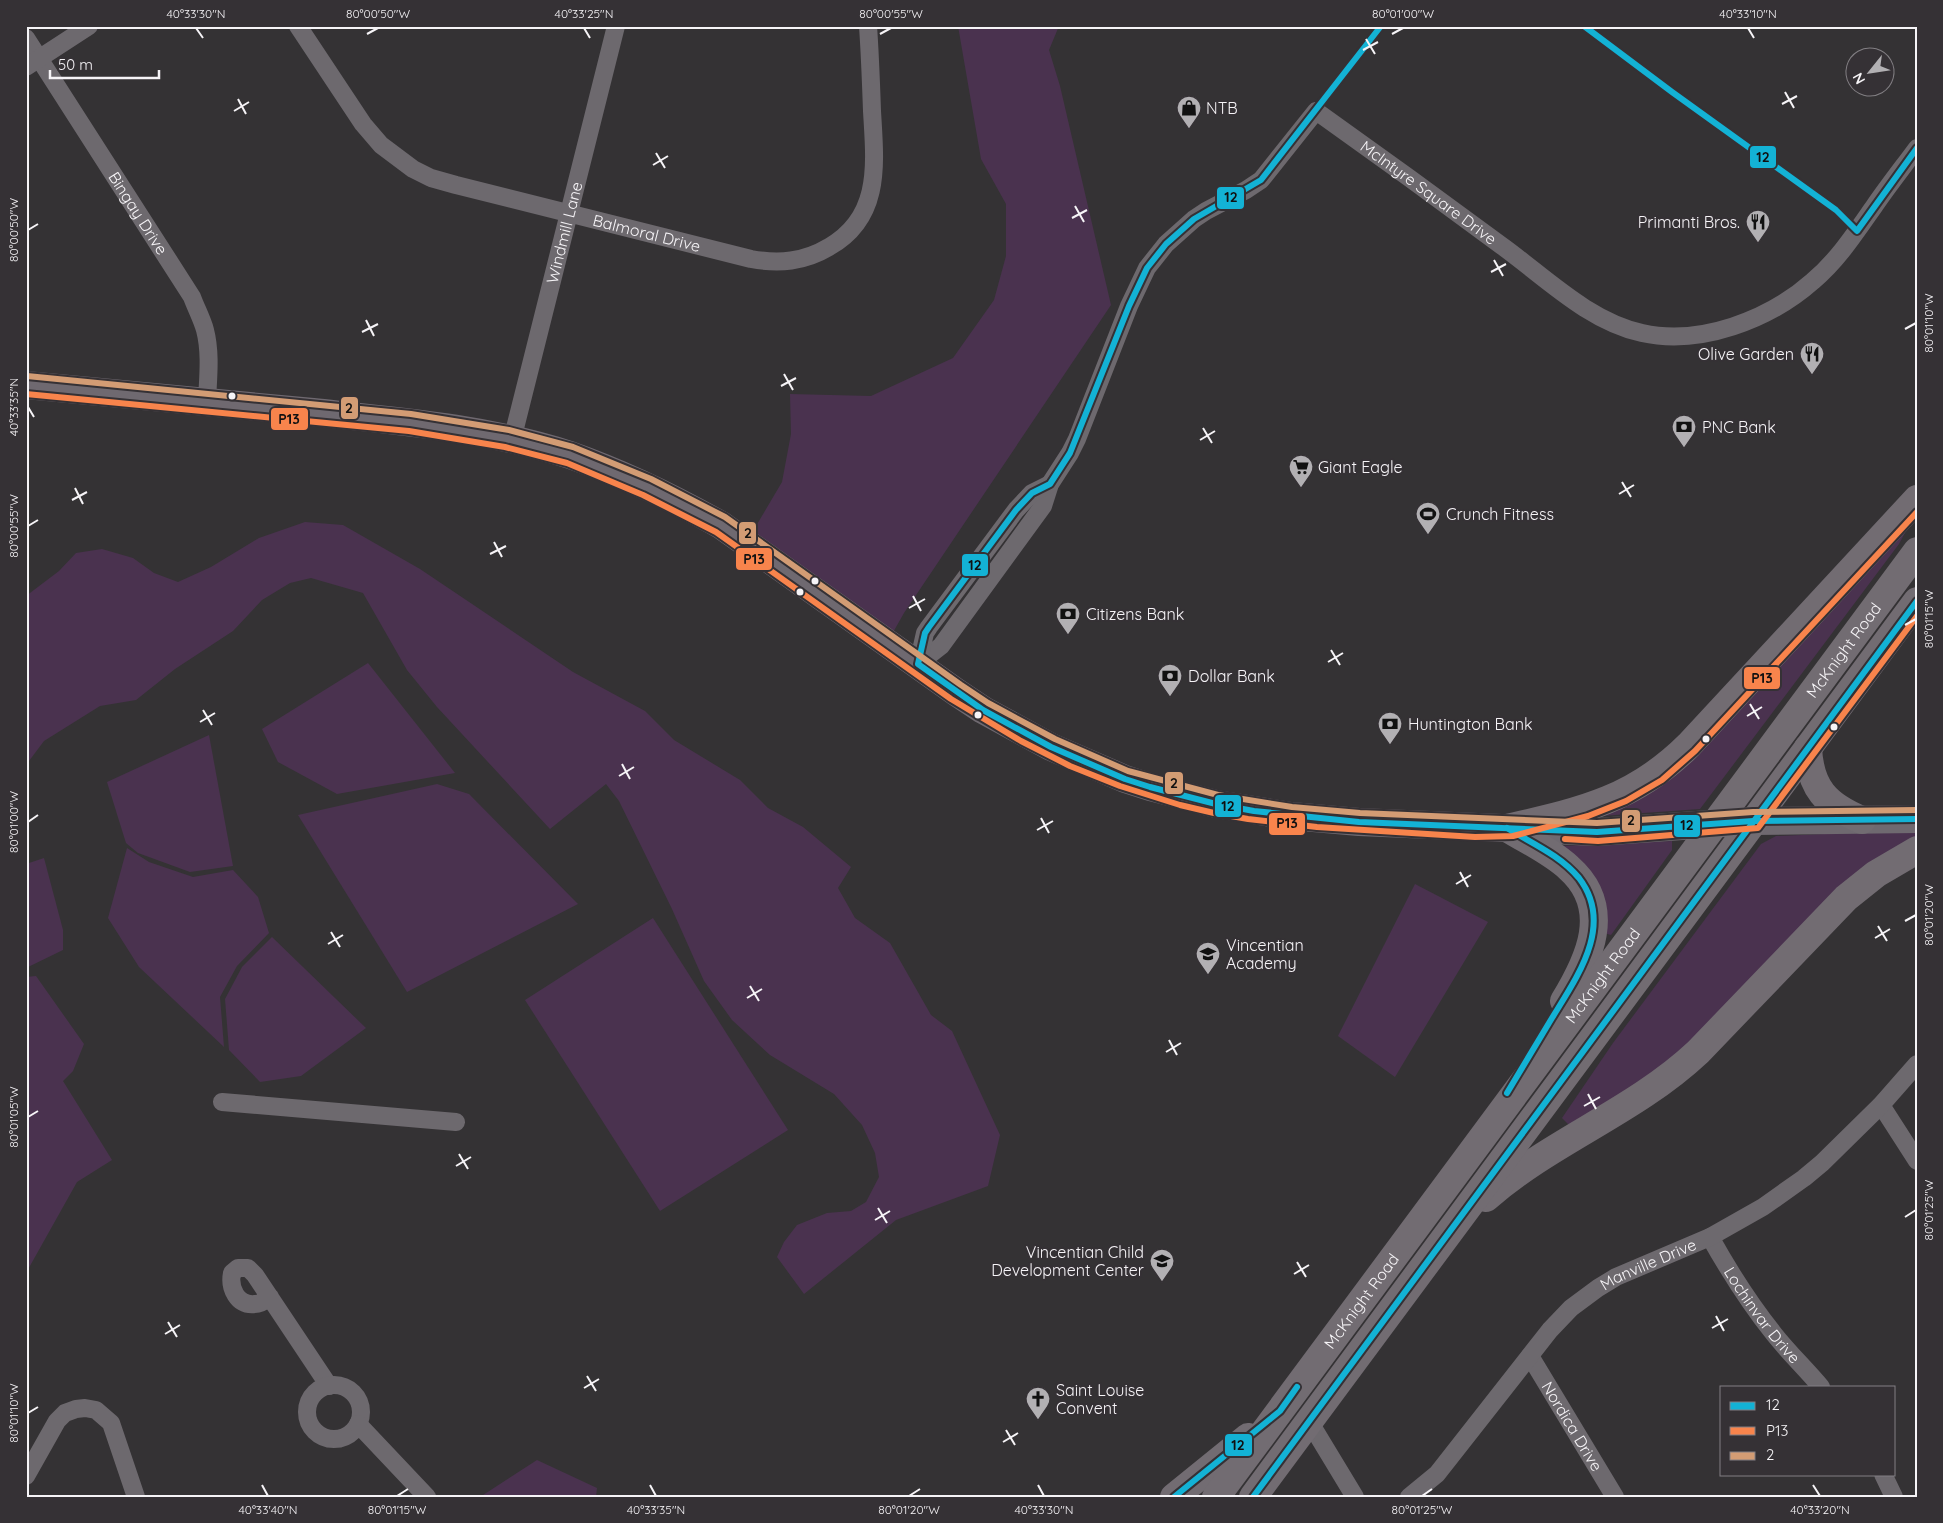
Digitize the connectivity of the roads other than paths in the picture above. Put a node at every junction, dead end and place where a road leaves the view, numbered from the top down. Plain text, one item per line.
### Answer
1 (89, 26) edge
2 (298, 26) edge
3 (616, 26) edge
4 (868, 26) edge
5 (26, 38) edge
6 (33, 63) edge
7 (1917, 148) edge
8 (568, 213) junction
9 (26, 385) edge
10 (207, 401) junction
11 (512, 440) junction
12 (1917, 500) edge
13 (1917, 551) edge
14 (1917, 601) edge
15 (918, 664) junction
16 (1808, 748) junction
17 (1917, 819) edge
18 (1862, 820) junction
19 (1753, 821) junction
20 (1714, 824) junction
21 (1507, 828) junction
22 (1917, 850) edge
23 (1917, 1064) edge
24 (222, 1102) dead end
25 (1881, 1105) junction
26 (456, 1122) dead end
27 (1465, 1160) junction
28 (1917, 1161) edge
29 (1453, 1227) junction
30 (1710, 1237) junction
31 (270, 1297) dead end
32 (1530, 1356) junction
33 (329, 1386) junction
34 (1820, 1386) edge
35 (1280, 1411) junction
36 (1309, 1421) junction
37 (358, 1424) junction
38 (26, 1476) edge
39 (1884, 1476) edge
40 (136, 1497) edge
41 (427, 1497) edge
42 (1174, 1497) edge
43 (1216, 1497) edge
44 (1253, 1497) edge
45 (1355, 1497) edge
46 (1409, 1497) edge
47 (1615, 1497) edge
48 (1894, 1497) edge

1 - 6 street
2 - 8 street, Balmoral Drive
3 - 8 street, Windmill Lane
4 - 8 street, Balmoral Drive
5 - 6 street, Bingay Drive
6 - 10 street, Bingay Drive
7 - 15 street, McIntyre Square Drive
8 - 11 street, Windmill Lane
9 - 10 main road
10 - 11 main road
11 - 15 main road
12 - 21 highway
13 - 20 highway, McKnight Road
14 - 16 highway, McKnight Road
15 - 21 main road
16 - 18 highway
16 - 19 highway, McKnight Road
17 - 18 main road
18 - 19 main road
19 - 20 main road
19 - 29 highway, McKnight Road
20 - 21 main road
20 - 27 highway, McKnight Road
21 - 27 highway
22 - 29 highway
23 - 25 street, Manville Drive
24 - 26 street
25 - 28 street
25 - 30 street, Manville Drive
27 - 35 highway, McKnight Road
29 - 36 highway, McKnight Road
30 - 32 street, Manville Drive
30 - 34 street, Lochinvar Drive
31 - 33 street
32 - 46 street, Manville Drive
32 - 47 street, Nordica Drive
33 - 37 street
33 - 37 street
35 - 42 highway
35 - 43 highway, McKnight Road
36 - 44 highway, McKnight Road
36 - 45 street
37 - 41 street
38 - 40 street
39 - 48 street

